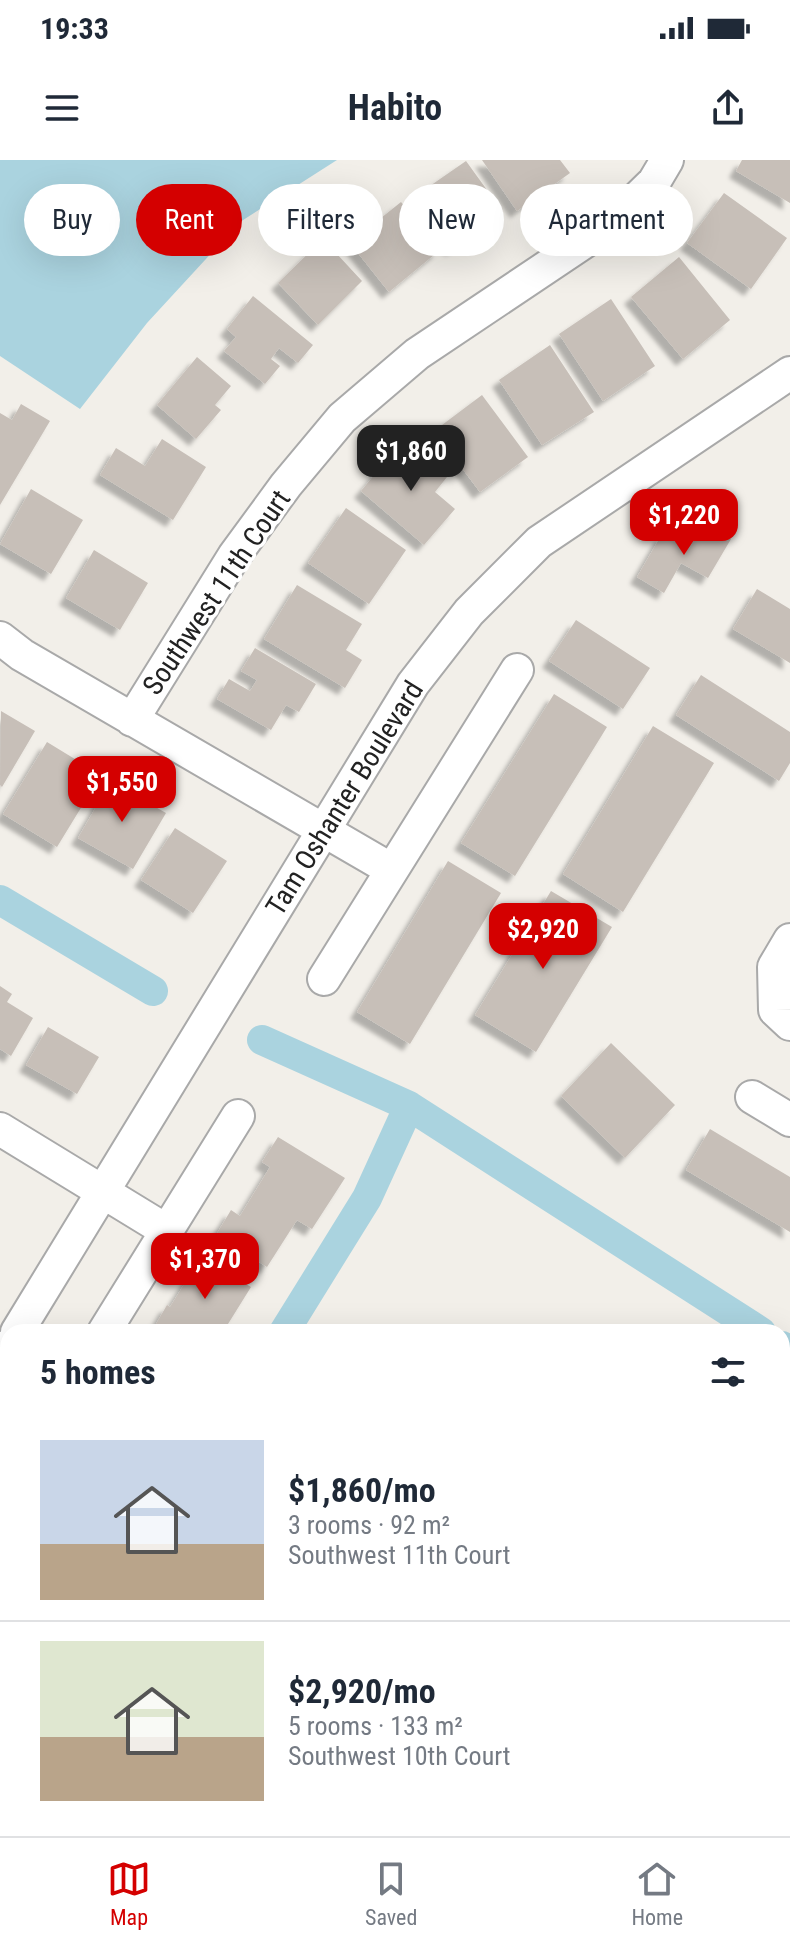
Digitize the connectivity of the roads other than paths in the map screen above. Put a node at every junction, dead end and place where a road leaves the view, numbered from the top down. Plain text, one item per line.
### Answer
1 (667, 160) edge
2 (790, 373) edge
3 (0, 638) edge
4 (517, 670) dead end
5 (132, 720) junction
6 (323, 831) junction
7 (392, 870) junction
8 (790, 940) edge
9 (324, 979) dead end
10 (782, 1017) edge
11 (752, 1097) dead end
12 (238, 1116) dead end
13 (790, 1120) edge
14 (0, 1129) edge
15 (103, 1192) junction
16 (167, 1231) junction
17 (22, 1324) edge
18 (109, 1324) edge

1 - 5 street, Southwest 11th Court
2 - 6 street, Tam Oshanter Boulevard
3 - 5 street
4 - 7 street
5 - 6 street
6 - 7 street
6 - 15 street, Tam Oshanter Boulevard
7 - 9 street
8 - 10 street
11 - 13 street
12 - 16 street
14 - 15 street
15 - 16 street
15 - 17 street, Tam Oshanter Boulevard
16 - 18 street

